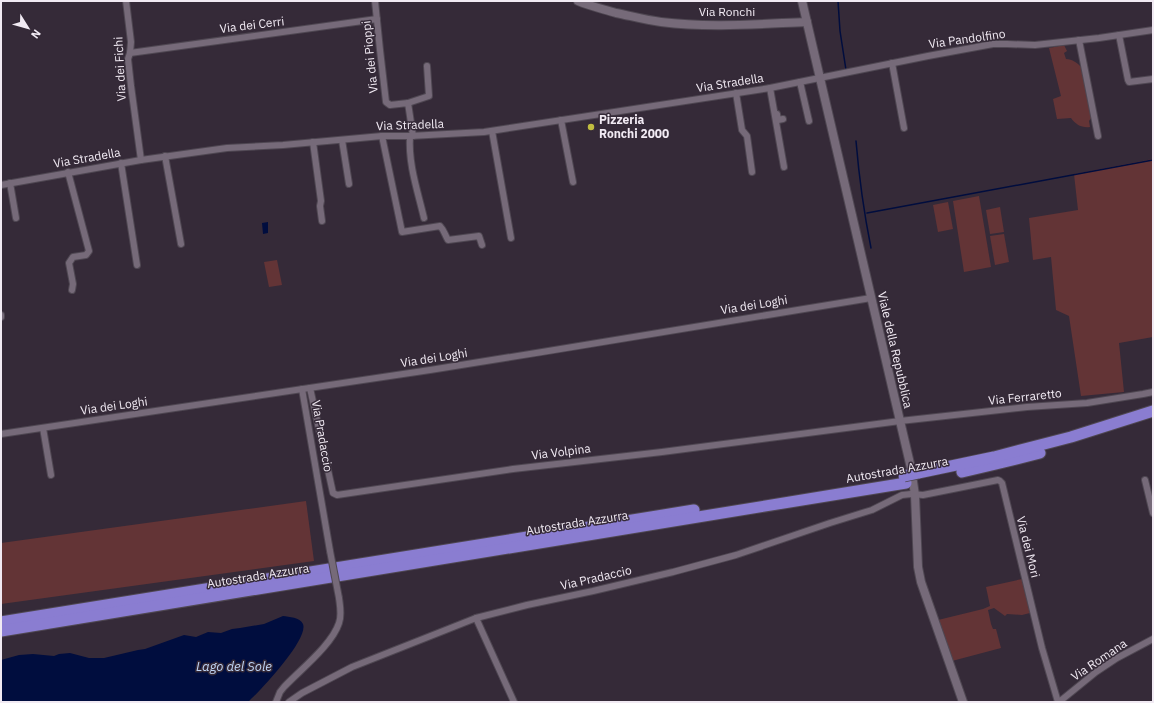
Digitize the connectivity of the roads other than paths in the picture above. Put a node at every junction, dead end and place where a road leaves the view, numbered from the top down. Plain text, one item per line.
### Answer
1 (126, 1) edge
2 (375, 1) edge
3 (578, 1) edge
4 (802, 1) edge
5 (377, 19) junction
6 (807, 22) junction
7 (1153, 30) edge
8 (1119, 35) junction
9 (1079, 40) junction
10 (130, 53) junction
11 (892, 63) junction
12 (427, 66) dead end
13 (820, 78) junction
14 (1153, 79) edge
15 (800, 82) junction
16 (771, 87) junction
17 (736, 93) junction
18 (408, 102) junction
19 (783, 119) dead end
20 (561, 120) junction
21 (809, 121) dead end
22 (904, 128) dead end
23 (492, 131) junction
24 (382, 136) junction
25 (411, 136) junction
26 (1098, 136) dead end
27 (342, 140) junction
28 (313, 142) junction
29 (165, 156) junction
30 (141, 160) junction
31 (121, 163) junction
32 (784, 167) dead end
33 (68, 172) junction
34 (752, 172) dead end
35 (573, 182) dead end
36 (10, 183) junction
37 (349, 184) dead end
38 (1, 185) edge
39 (16, 218) dead end
40 (424, 218) dead end
41 (322, 221) dead end
42 (511, 238) dead end
43 (181, 244) dead end
44 (482, 245) dead end
45 (138, 265) dead end
46 (72, 290) dead end
47 (870, 298) junction
48 (310, 388) junction
49 (302, 389) junction
50 (1153, 392) edge
51 (1153, 411) edge
52 (1153, 419) edge
53 (900, 422) junction
54 (43, 428) junction
55 (1, 434) edge
56 (50, 475) dead end
57 (918, 477) junction
58 (905, 479) junction
59 (1145, 480) dead end
60 (915, 495) junction
61 (1153, 513) edge
62 (476, 618) junction
63 (1, 622) edge
64 (1, 631) edge
65 (1153, 639) edge
66 (293, 701) edge
67 (276, 702) edge
68 (514, 702) edge
69 (963, 702) edge
70 (1059, 702) edge

1 - 10 street, Via dei Fichi
2 - 5 street, Via dei Pioppi
3 - 6 main road, Via Ronchi
4 - 6 main road, Viale della Repubblica
5 - 10 street, Via dei Cerri
5 - 18 street, Via dei Pioppi
6 - 13 main road, Viale della Repubblica
7 - 8 street, Via Pandolfino
8 - 9 street, Via Pandolfino
8 - 14 street
9 - 11 street, Via Pandolfino
9 - 26 street
10 - 30 street, Via dei Fichi
11 - 13 street, Via Pandolfino
11 - 22 street
12 - 18 street
13 - 15 street, Via Stradella
13 - 47 main road, Viale della Repubblica
15 - 16 street, Via Stradella
15 - 21 street
16 - 17 street, Via Stradella
16 - 19 street
16 - 32 street
17 - 20 street, Via Stradella
17 - 34 street
18 - 25 street
20 - 23 street, Via Stradella
20 - 35 street
23 - 25 street, Via Stradella
23 - 42 street
24 - 25 street, Via Stradella
24 - 27 street, Via Stradella
24 - 44 street
25 - 40 street
27 - 28 street, Via Stradella
27 - 37 street
28 - 29 street, Via Stradella
28 - 41 street
29 - 30 street, Via Stradella
29 - 43 street
30 - 31 street, Via Stradella
31 - 33 street, Via Stradella
31 - 45 street
33 - 36 street, Via Stradella
33 - 46 street
36 - 38 street, Via Stradella
36 - 39 street
47 - 48 street, Via dei Loghi
47 - 53 main road, Viale della Repubblica
48 - 49 street, Via dei Loghi
48 - 53 street, Via Volpina
49 - 54 street, Via dei Loghi
49 - 67 street, Via Pradaccio, bridge
50 - 53 street, Via Ferraretto
51 - 57 highway, Autostrada Azzurra
52 - 57 highway, Autostrada Azzurra
53 - 60 main road, Viale della Repubblica
54 - 55 street, Via dei Loghi
54 - 56 street
57 - 58 highway, Autostrada Azzurra
58 - 63 highway, Autostrada Azzurra
58 - 64 highway, Autostrada Azzurra
59 - 61 street
60 - 62 street, Via Pradaccio
60 - 69 main road, Viale della Repubblica
60 - 70 street, Via dei Mori
62 - 66 street, Via Pradaccio
62 - 68 street
65 - 70 street, Via Romana

